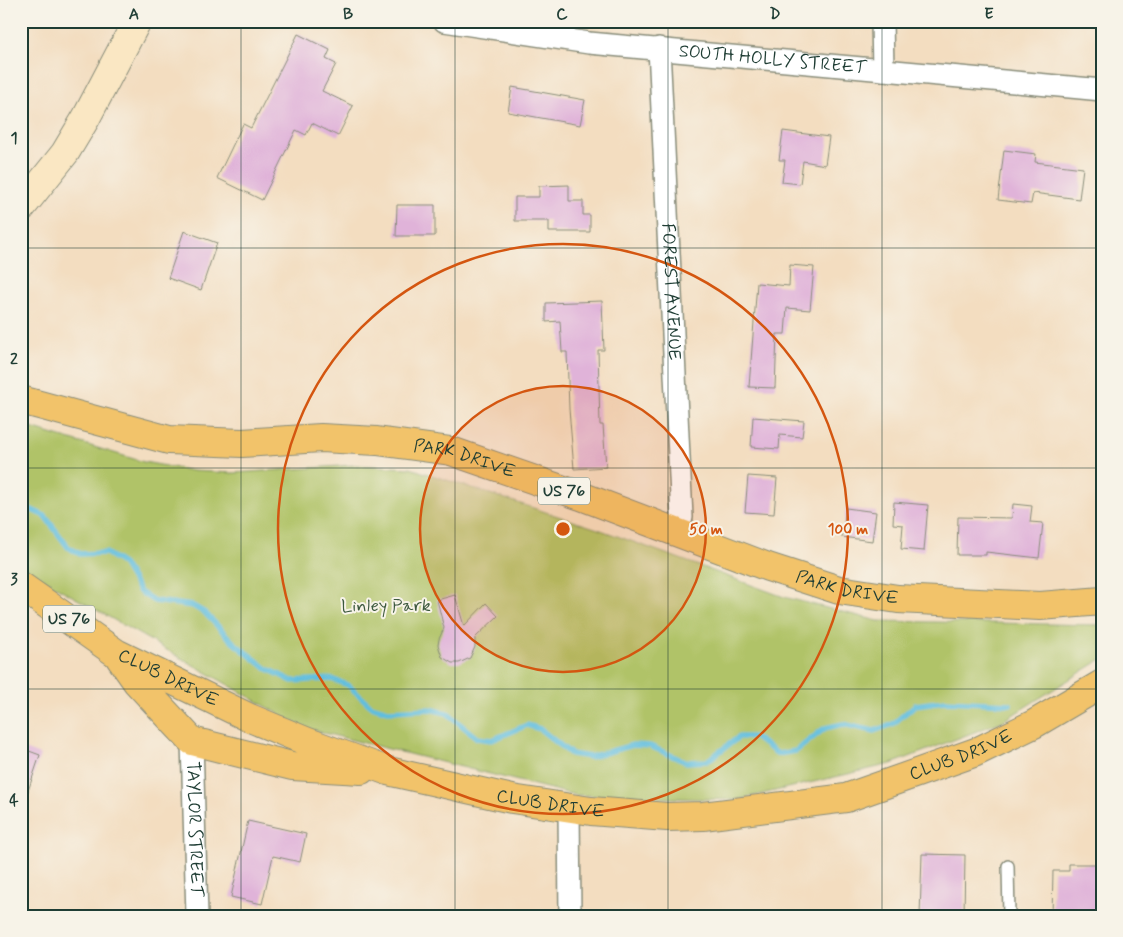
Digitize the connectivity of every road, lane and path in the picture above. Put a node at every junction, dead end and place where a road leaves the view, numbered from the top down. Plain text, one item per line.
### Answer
1 (138, 21) edge
2 (444, 21) edge
3 (882, 21) edge
4 (659, 48) junction
5 (883, 70) junction
6 (1102, 90) edge
7 (21, 208) edge
8 (21, 400) edge
9 (678, 533) junction
10 (21, 586) edge
11 (1102, 601) edge
12 (116, 653) junction
13 (1102, 684) edge
14 (192, 741) junction
15 (388, 771) junction
16 (569, 809) junction
17 (1008, 866) dead end
18 (197, 916) edge
19 (570, 916) edge
20 (1009, 916) edge

1 - 7 main road
2 - 4 street, SOUTH HOLLY STREET
3 - 5 street
4 - 5 street, SOUTH HOLLY STREET
4 - 9 street, FOREST AVENUE
5 - 6 street, SOUTH HOLLY STREET
8 - 9 main road, PARK DRIVE / US 76
9 - 11 main road, PARK DRIVE / US 76
10 - 12 main road, CLUB DRIVE / US 76
12 - 14 main road
12 - 15 main road, CLUB DRIVE / US 76
13 - 16 main road, CLUB DRIVE / US 76
14 - 15 main road
14 - 18 street, TAYLOR STREET
15 - 16 main road, CLUB DRIVE / US 76
16 - 19 street
17 - 20 lane

